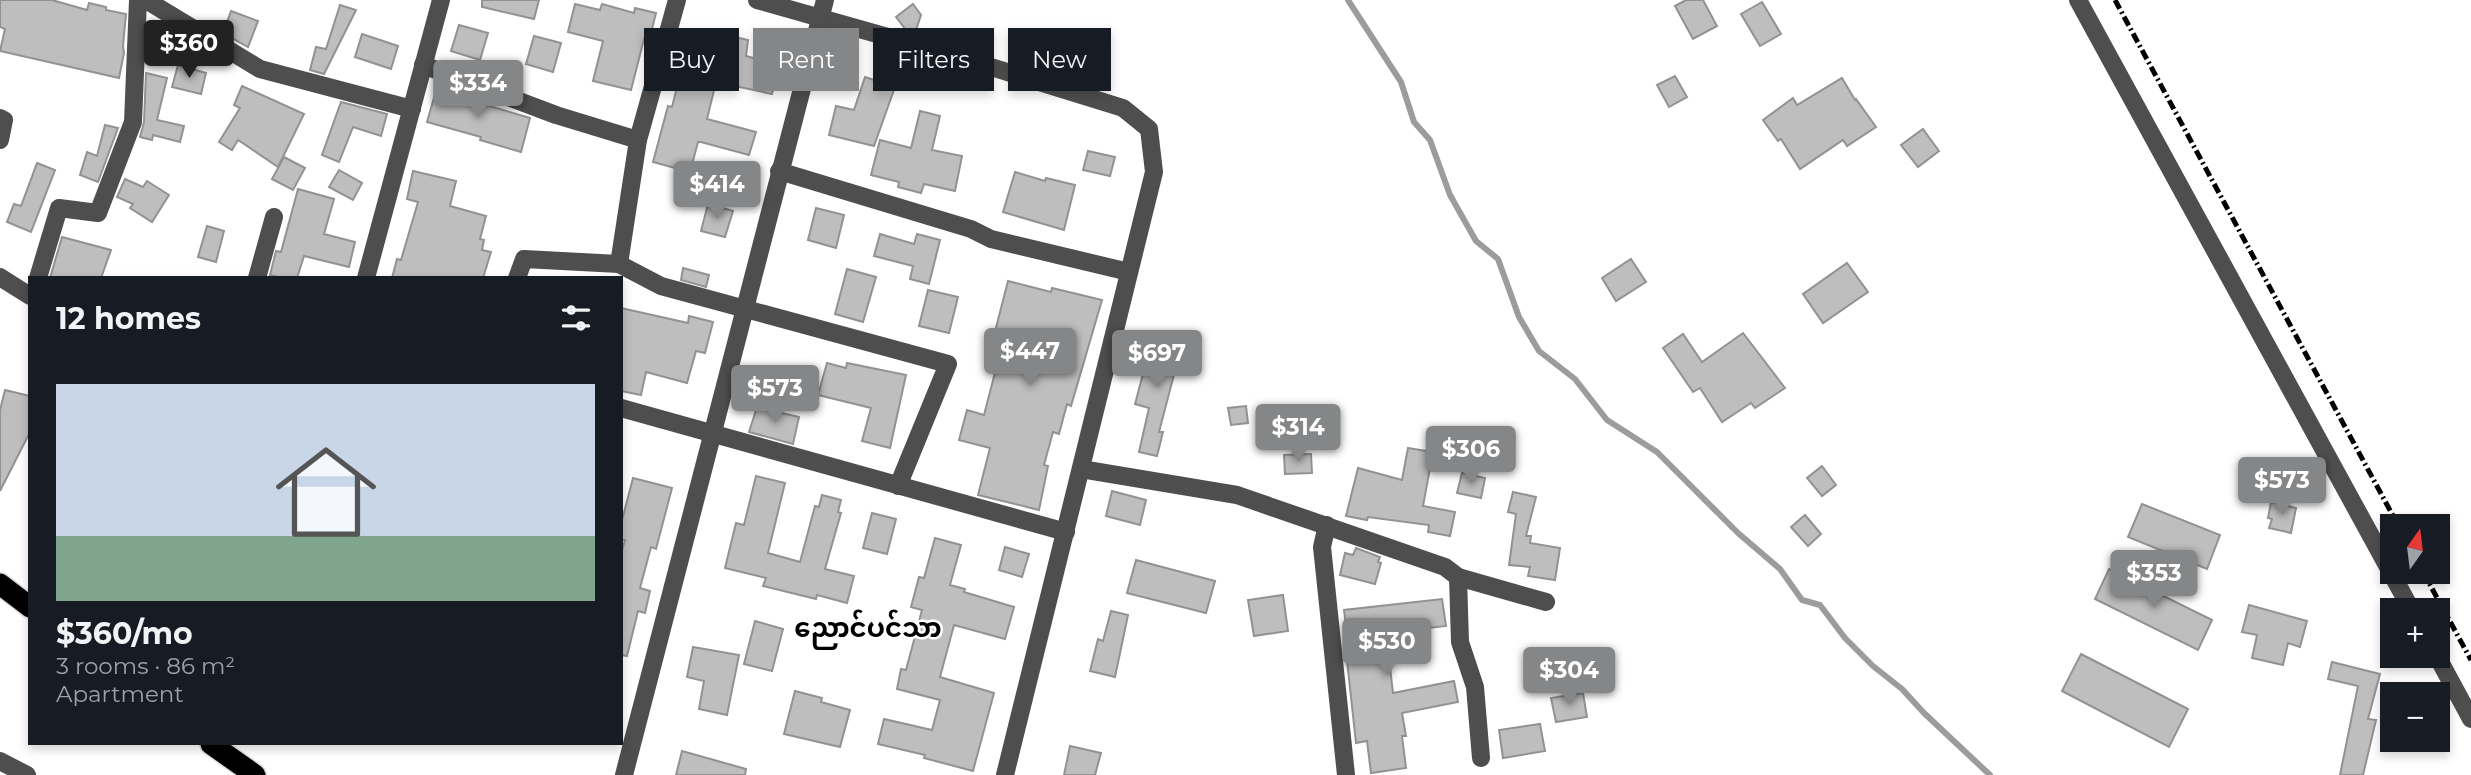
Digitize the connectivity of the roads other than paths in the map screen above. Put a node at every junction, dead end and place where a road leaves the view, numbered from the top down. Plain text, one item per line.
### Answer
1 (138, 0) edge
2 (146, 0) edge
3 (441, 0) edge
4 (677, 0) edge
5 (757, 0) edge
6 (825, 0) edge
7 (2078, 0) edge
8 (819, 18) junction
9 (424, 65) junction
10 (412, 109) junction
11 (0, 118) edge
12 (638, 140) junction
13 (0, 141) edge
14 (779, 171) junction
15 (274, 217) dead end
16 (619, 264) junction
17 (1129, 272) junction
18 (39, 276) edge
19 (258, 276) edge
20 (367, 276) edge
21 (518, 276) edge
22 (0, 277) edge
23 (28, 295) edge
24 (744, 308) junction
25 (623, 409) edge
26 (711, 435) junction
27 (1081, 469) junction
28 (898, 486) junction
29 (1327, 525) junction
30 (1066, 532) junction
31 (1458, 577) junction
32 (0, 584) edge
33 (2405, 598) edge
34 (1546, 603) dead end
35 (28, 605) edge
36 (2443, 668) edge
37 (2471, 719) edge
38 (212, 745) edge
39 (1481, 758) dead end
40 (1, 764) edge
41 (27, 775) edge
42 (255, 775) edge
43 (624, 775) edge
44 (1005, 775) edge
45 (1346, 775) edge

1 - 18 street
2 - 10 street
3 - 9 street
4 - 12 street
5 - 8 street
6 - 8 street
7 - 33 street
8 - 14 street
8 - 17 street
9 - 10 street
9 - 12 street
10 - 20 street
11 - 13 street
12 - 16 street
14 - 17 street
14 - 24 street
15 - 19 street
16 - 21 street
16 - 24 street
17 - 27 street
22 - 23 street
24 - 26 street
24 - 28 street
25 - 26 street
26 - 28 street
26 - 43 street
27 - 29 street
27 - 30 street
28 - 30 street
29 - 31 street
29 - 45 street
30 - 44 street
31 - 34 street
31 - 39 street
32 - 35 highway
36 - 37 street
38 - 42 highway
40 - 41 street

